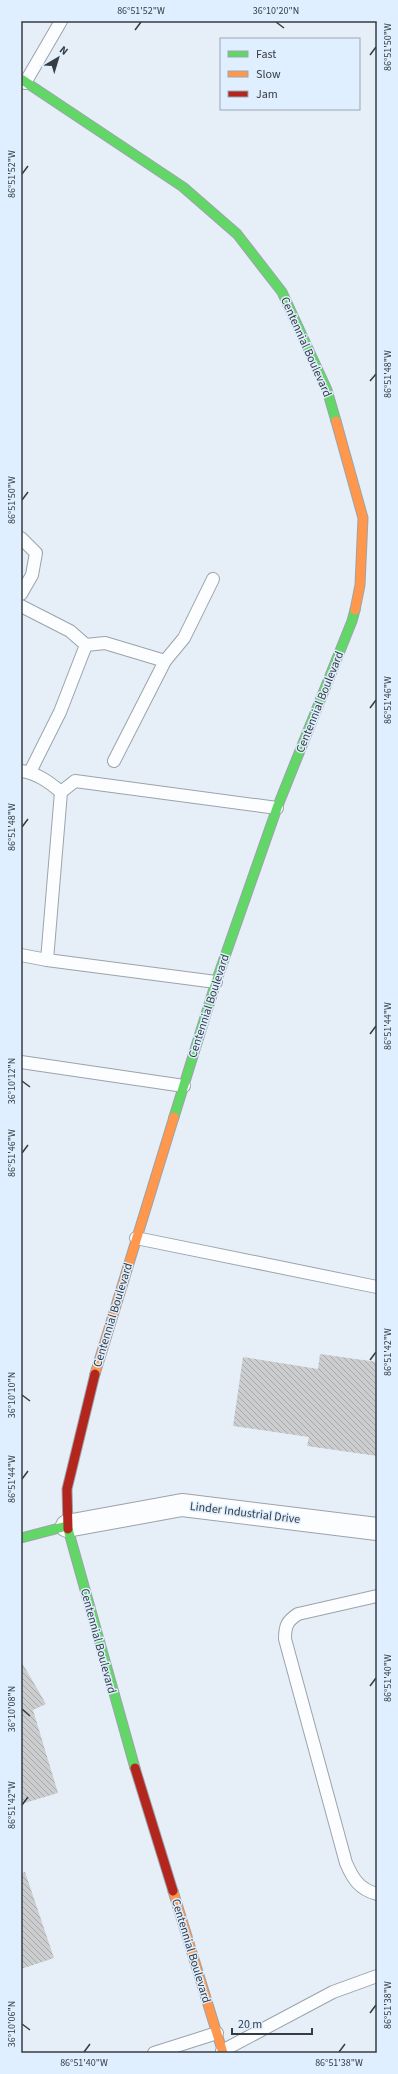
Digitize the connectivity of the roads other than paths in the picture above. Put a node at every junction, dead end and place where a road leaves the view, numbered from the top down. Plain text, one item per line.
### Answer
1 (61, 21) edge
2 (22, 81) edge
3 (370, 517) edge
4 (21, 538) edge
5 (213, 579) dead end
6 (21, 594) edge
7 (21, 606) edge
8 (86, 645) junction
9 (165, 661) junction
10 (114, 761) dead end
11 (26, 772) edge
12 (61, 792) junction
13 (276, 808) junction
14 (21, 955) edge
15 (47, 960) junction
16 (216, 982) junction
17 (21, 1062) edge
18 (184, 1086) junction
19 (136, 1238) junction
20 (377, 1287) edge
21 (67, 1526) junction
22 (376, 1532) edge
23 (21, 1538) edge
24 (377, 1596) edge
25 (377, 1894) edge
26 (377, 1976) edge
27 (217, 2033) junction
28 (222, 2052) edge
29 (154, 2053) edge

1 - 2 lane
2 - 3 main road, Centennial Boulevard
3 - 13 main road, Centennial Boulevard
4 - 6 lane
5 - 9 lane
7 - 8 lane
8 - 9 lane
8 - 11 lane
9 - 10 lane
11 - 12 lane
12 - 13 lane
12 - 15 lane
13 - 16 main road, Centennial Boulevard
14 - 15 lane
15 - 16 lane
16 - 18 main road, Centennial Boulevard
17 - 18 lane
18 - 19 main road, Centennial Boulevard
19 - 20 lane
19 - 21 main road, Centennial Boulevard
21 - 22 street, Linder Industrial Drive
21 - 23 main road
21 - 27 main road, Centennial Boulevard
24 - 25 lane
26 - 28 lane
27 - 28 main road, Centennial Boulevard
27 - 29 lane

